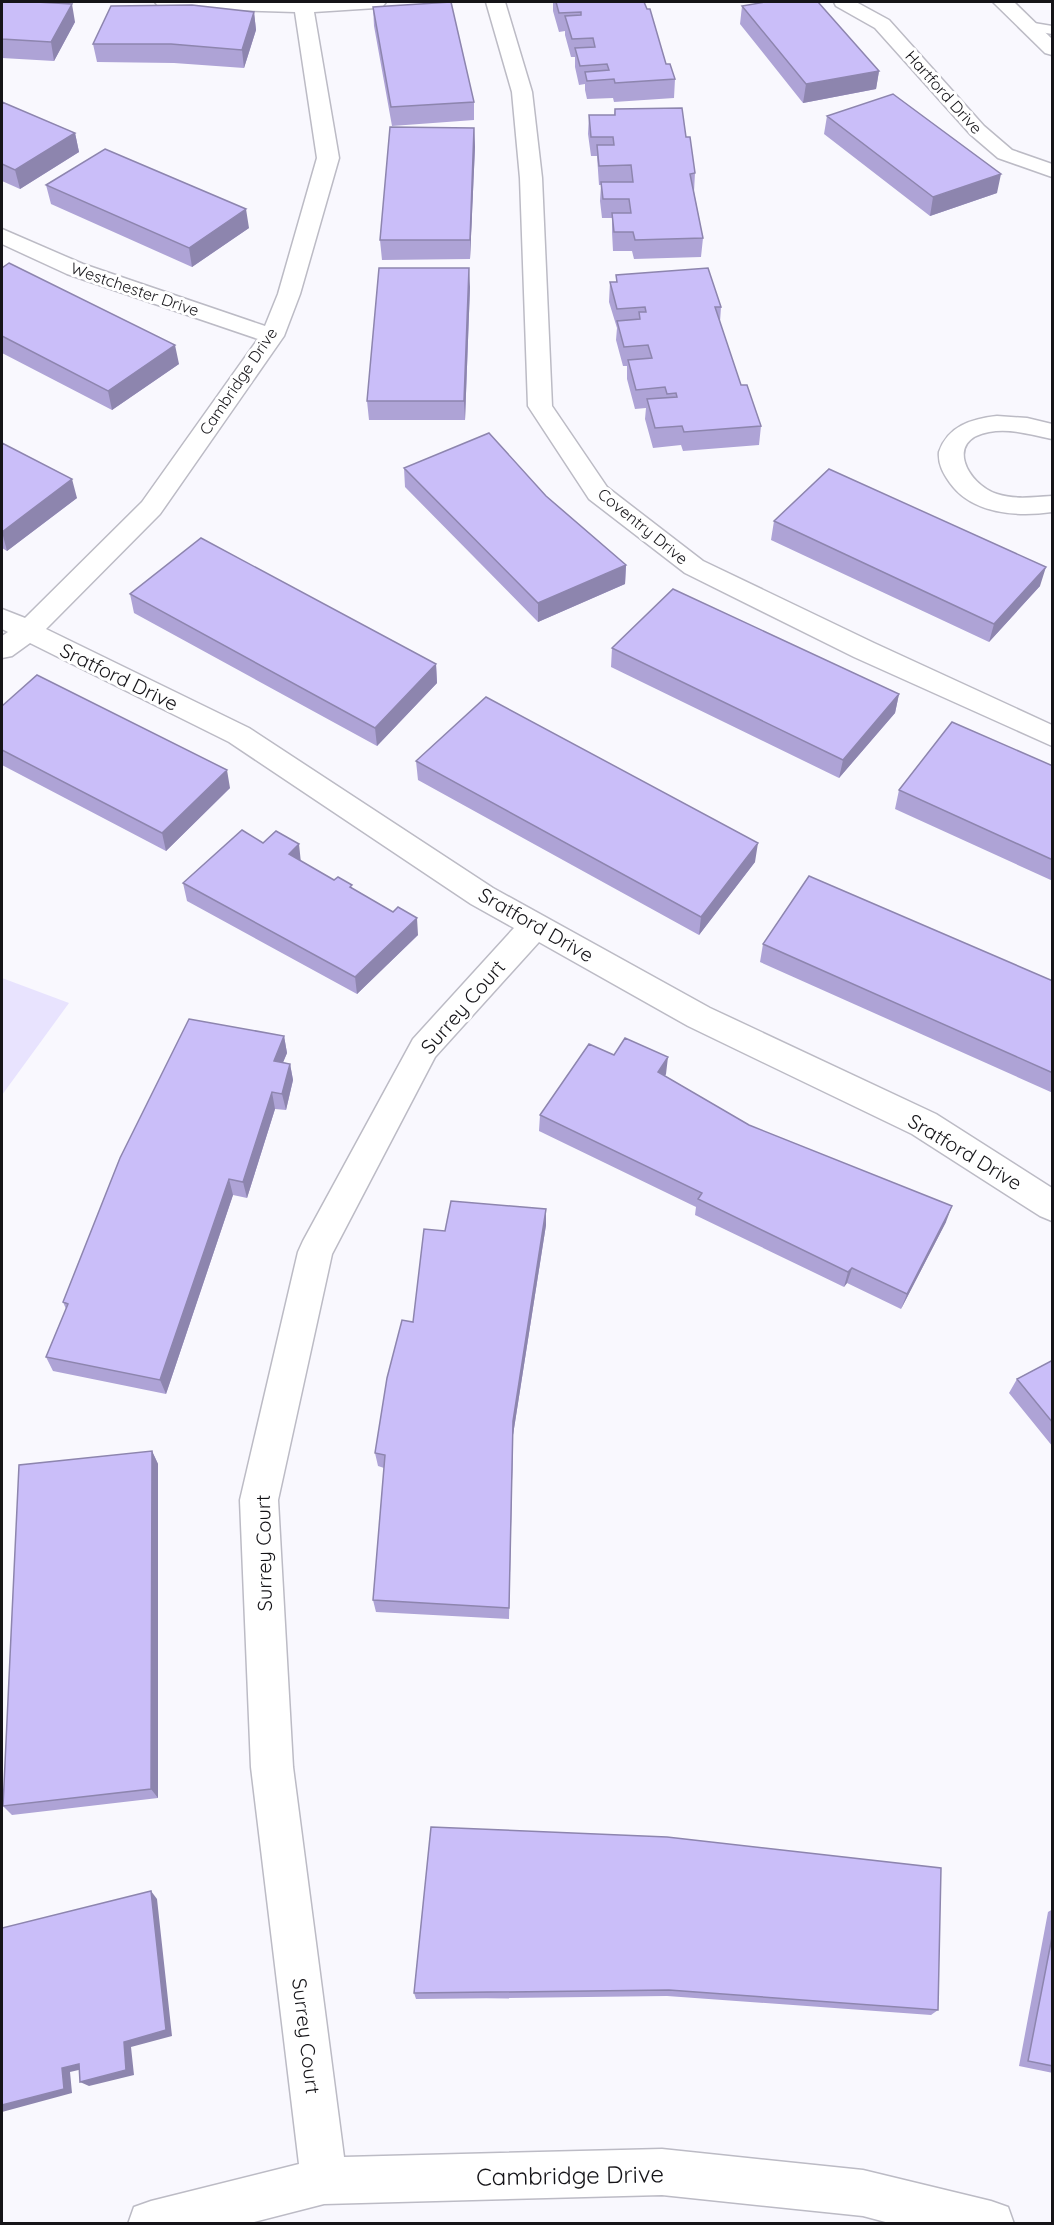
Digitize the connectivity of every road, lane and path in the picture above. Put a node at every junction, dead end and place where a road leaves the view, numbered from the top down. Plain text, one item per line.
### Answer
1 (165, 2) edge
2 (376, 2) edge
3 (495, 2) edge
4 (843, 2) edge
5 (1003, 2) edge
6 (304, 7) junction
7 (1028, 26) junction
8 (1053, 30) edge
9 (1053, 49) edge
10 (1053, 171) edge
11 (2, 236) edge
12 (272, 336) junction
13 (1053, 432) edge
14 (1053, 504) edge
15 (14, 625) edge
16 (2, 650) edge
17 (1053, 736) edge
18 (536, 926) junction
19 (1053, 1206) edge
20 (324, 2181) junction
21 (151, 2223) edge
22 (991, 2223) edge

1 - 6 street
2 - 6 street
3 - 17 street, Coventry Drive
4 - 10 street, Hartford Drive
5 - 7 street
6 - 12 street, Cambridge Drive
7 - 8 lane
7 - 9 street
11 - 12 street, Westchester Drive
12 - 15 street, Cambridge Drive
13 - 14 street
15 - 16 street, Cambridge Drive
15 - 18 street, Sratford Drive
18 - 19 street, Sratford Drive
18 - 20 street, Surrey Court
20 - 21 street, Cambridge Drive
20 - 22 street, Cambridge Drive

